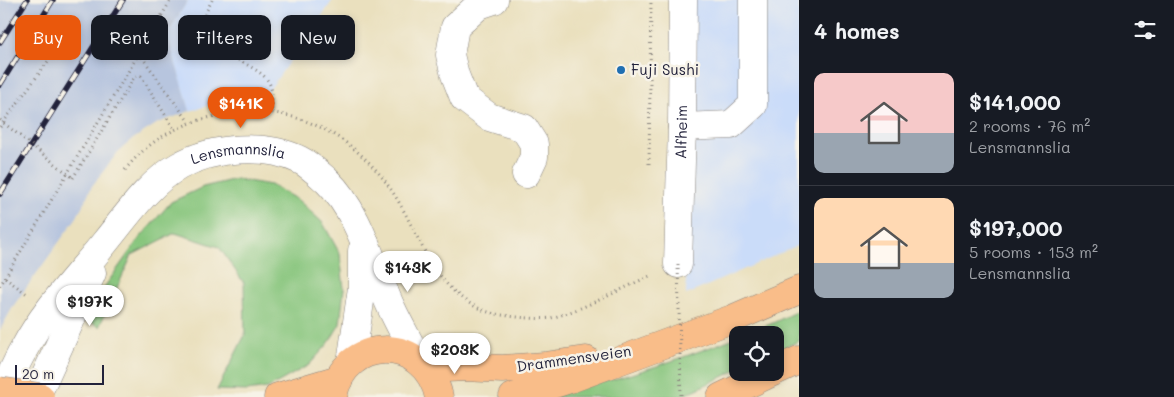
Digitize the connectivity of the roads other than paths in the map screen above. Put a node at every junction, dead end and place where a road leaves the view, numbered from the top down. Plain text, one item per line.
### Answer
1 (494, 0) edge
2 (683, 0) edge
3 (753, 0) edge
4 (682, 127) junction
5 (526, 174) dead end
6 (362, 239) junction
7 (107, 240) junction
8 (669, 268) road end
9 (799, 290) edge
10 (661, 346) junction
11 (799, 360) edge
12 (424, 366) junction
13 (784, 367) edge
14 (341, 380) edge
15 (755, 381) edge
16 (0, 391) edge
17 (1, 397) edge
18 (36, 397) edge
19 (40, 397) edge
20 (278, 397) edge
21 (439, 397) edge
22 (513, 397) edge
23 (721, 397) edge

1 - 5 street
2 - 4 street, Alfheim
3 - 4 street
4 - 8 street, Alfheim
6 - 7 street, Lensmannslia
6 - 12 street, Lensmannslia
6 - 14 street, Lensmannslia
7 - 17 street, Lensmannslia
7 - 18 street, Lensmannslia
9 - 10 main road, Drammensveien
10 - 12 main road, Drammensveien
10 - 22 main road, Drammensveien
11 - 13 main road
12 - 14 main road
12 - 21 main road
14 - 20 main road
15 - 23 main road
16 - 19 main road, bridge

